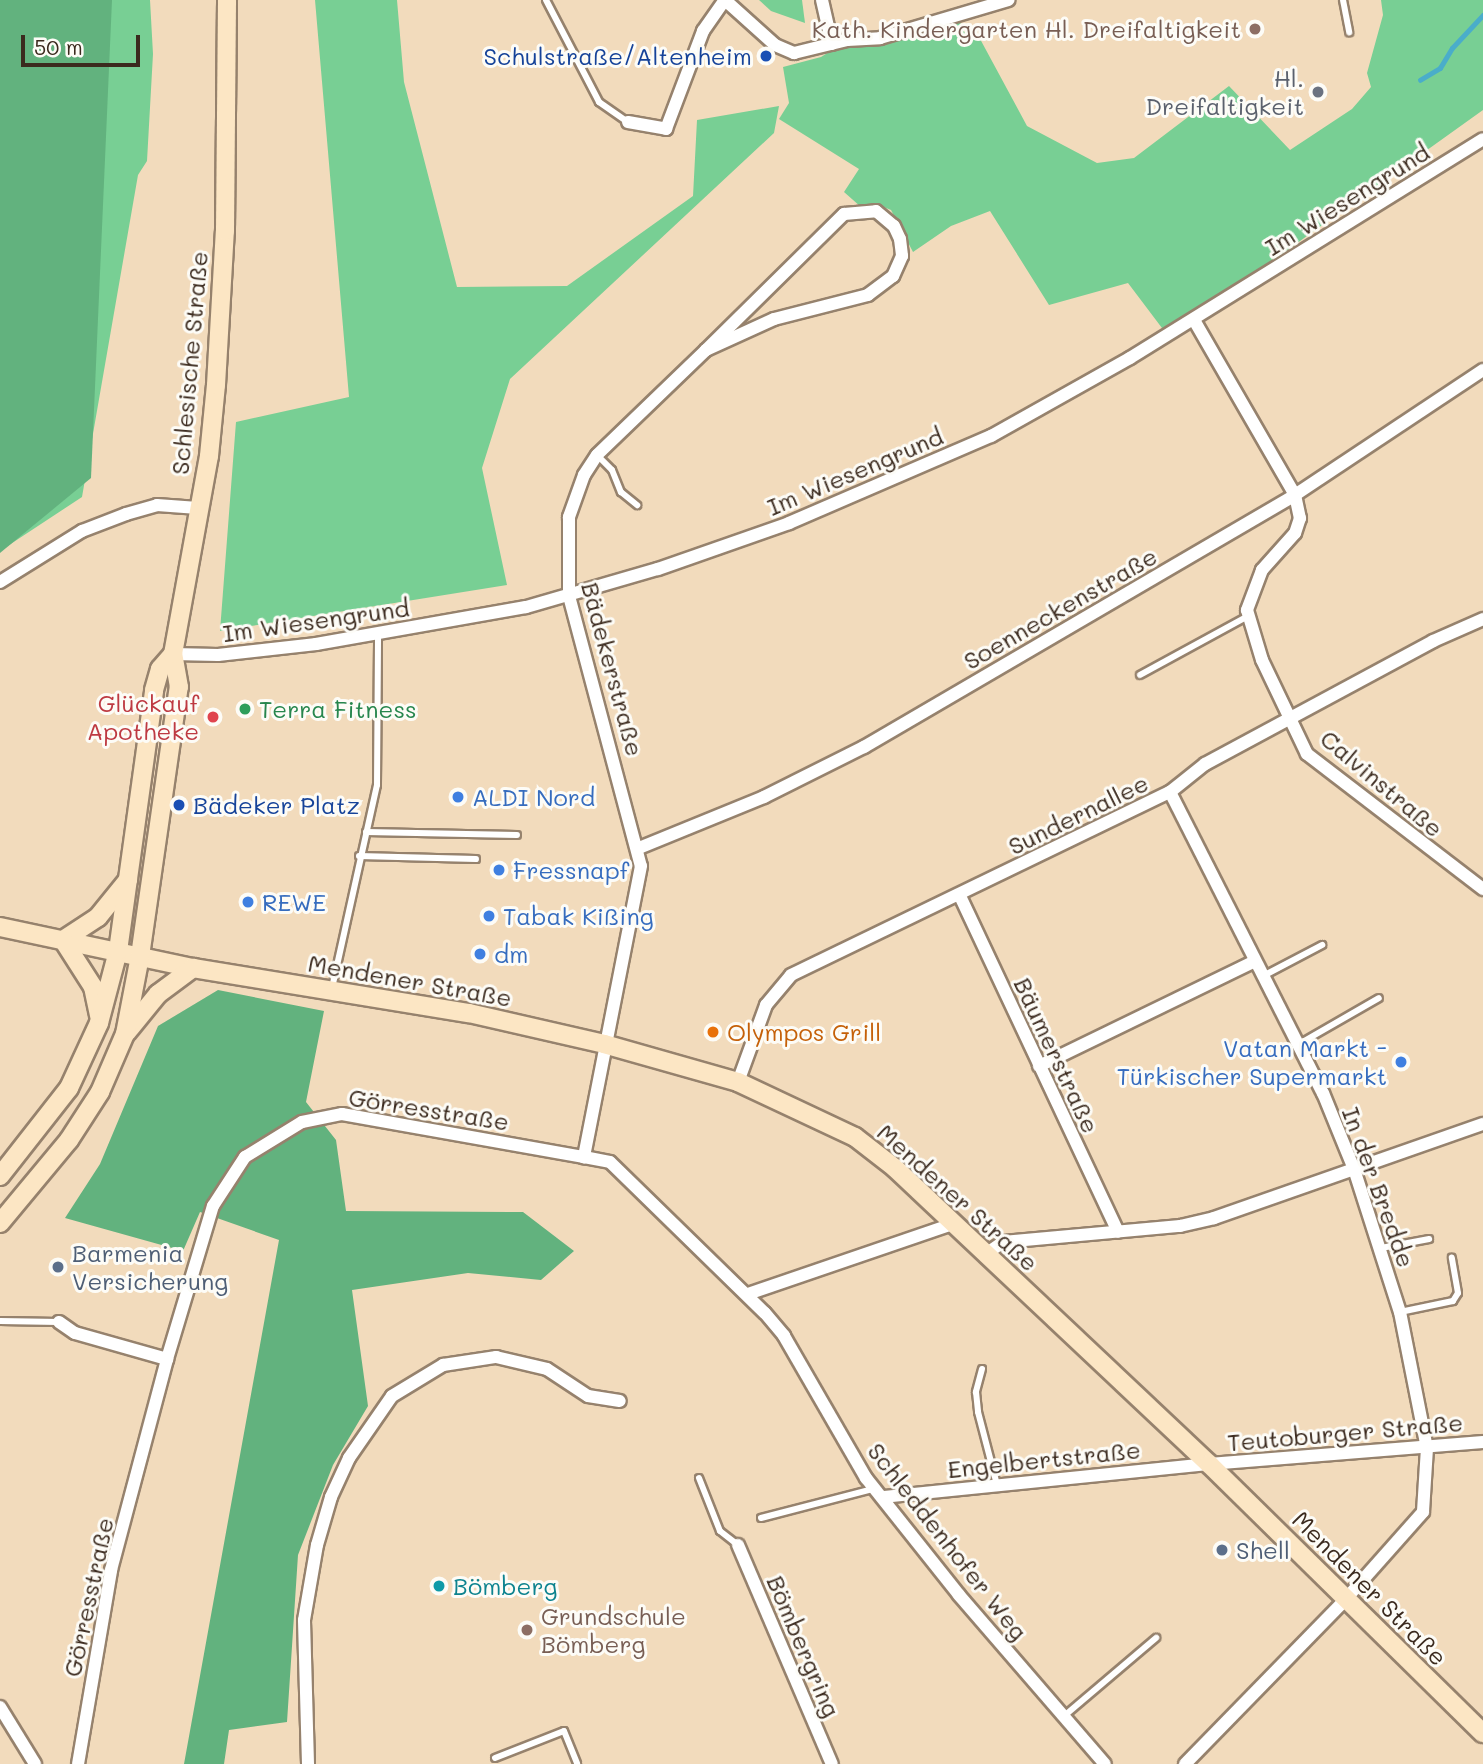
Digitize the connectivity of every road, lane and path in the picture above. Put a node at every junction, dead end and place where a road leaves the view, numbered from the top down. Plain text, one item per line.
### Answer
1 (215, 0) edge
2 (227, 0) edge
3 (546, 0) edge
4 (822, 0) edge
5 (1008, 0) edge
6 (1343, 0) edge
7 (1349, 32) dead end
8 (832, 44) junction
9 (225, 117) junction
10 (628, 122) joint
11 (1483, 139) edge
12 (1194, 320) junction
13 (706, 351) junction
14 (1483, 370) edge
15 (597, 456) junction
16 (1295, 495) junction
17 (637, 505) dead end
18 (198, 508) junction
19 (0, 582) edge
20 (569, 596) junction
21 (1248, 617) junction
22 (1483, 620) edge
23 (378, 635) junction
24 (173, 654) junction
25 (1140, 675) dead end
26 (1290, 718) junction
27 (1170, 792) junction
28 (366, 832) junction
29 (517, 835) dead end
30 (639, 848) junction
31 (359, 856) junction
32 (476, 859) dead end
33 (130, 877) junction
34 (1483, 889) edge
35 (960, 896) junction
36 (0, 927) edge
37 (63, 940) junction
38 (1322, 945) dead end
39 (118, 951) junction
40 (141, 956) junction
41 (1253, 962) junction
42 (193, 968) junction
43 (1261, 977) junction
44 (332, 989) junction
45 (1380, 998) dead end
46 (99, 1023) junction
47 (125, 1034) junction
48 (604, 1044) junction
49 (1297, 1045) junction
50 (1039, 1066) junction
51 (738, 1082) junction
52 (1483, 1124) edge
53 (584, 1157) junction
54 (1354, 1169) junction
55 (0, 1176) edge
56 (0, 1223) edge
57 (952, 1224) junction
58 (1118, 1232) junction
59 (1429, 1239) dead end
60 (1381, 1248) junction
61 (986, 1254) junction
62 (1452, 1258) dead end
63 (748, 1294) junction
64 (1401, 1312) junction
65 (0, 1321) edge
66 (59, 1321) joint
67 (167, 1359) junction
68 (982, 1369) dead end
69 (620, 1401) dead end
70 (1483, 1442) edge
71 (1427, 1448) junction
72 (1209, 1464) junction
73 (699, 1478) dead end
74 (997, 1485) junction
75 (879, 1493) junction
76 (761, 1518) dead end
77 (738, 1545) joint
78 (1345, 1600) junction
79 (1156, 1638) dead end
80 (0, 1707) edge
81 (1063, 1716) junction
82 (1476, 1717) edge
83 (1483, 1733) edge
84 (495, 1758) dead end
85 (35, 1764) edge
86 (78, 1764) edge
87 (308, 1764) edge
88 (577, 1764) edge
89 (832, 1764) edge
90 (1105, 1764) edge
91 (1185, 1764) edge

1 - 9 main road, Schlesische Straße
2 - 9 main road, Schlesische Straße
3 - 10 lane
4 - 8 street
5 - 8 street
6 - 7 lane
8 - 10 street
9 - 18 main road, Schlesische Straße
11 - 12 street, Im Wiesengrund
12 - 16 street
12 - 20 street, Im Wiesengrund
13 - 13 street, Bädekerstraße
13 - 15 street, Bädekerstraße
14 - 16 street, Soenneckenstraße
15 - 17 lane
15 - 20 street, Bädekerstraße
16 - 21 street, Calvinstraße
16 - 30 street, Soenneckenstraße
18 - 19 street
18 - 24 main road, Schlesische Straße
20 - 23 street, Im Wiesengrund
20 - 30 street, Bädekerstraße
21 - 25 lane
21 - 26 street, Calvinstraße
22 - 26 street, Sundernallee
23 - 24 street, Im Wiesengrund
23 - 28 lane
24 - 33 main road, Schlesische Straße
24 - 40 main road, Schlesische Straße
26 - 27 street, Sundernallee
26 - 34 street, Calvinstraße
27 - 35 street, Sundernallee
27 - 41 street, In der Bredde
28 - 29 lane
28 - 31 lane
30 - 48 street, Bädekerstraße
31 - 32 lane
31 - 44 lane
33 - 37 main road
33 - 39 main road, Schlesische Straße
35 - 50 street, Bäumerstraße
35 - 51 street, Sundernallee
36 - 37 main road, Mendener Straße
37 - 39 main road, Mendener Straße
37 - 46 main road
38 - 43 lane
39 - 40 main road, Mendener Straße
39 - 46 main road, Schlesische Straße
40 - 42 main road, Mendener Straße
40 - 47 main road, Schlesische Straße
41 - 43 street, In der Bredde
41 - 50 street
42 - 44 main road, Mendener Straße
42 - 47 main road
43 - 49 street, In der Bredde
44 - 48 main road, Mendener Straße
45 - 49 lane
46 - 55 main road, Schlesische Straße
47 - 56 main road
48 - 51 main road, Mendener Straße
48 - 53 street
49 - 54 street, In der Bredde
50 - 58 street, Bäumerstraße
51 - 57 main road, Mendener Straße
52 - 54 street
53 - 63 street, Schleddenhofer Weg
53 - 67 street, Görresstraße
54 - 58 street
54 - 60 street, In der Bredde
57 - 61 main road, Mendener Straße
57 - 63 street
58 - 61 street
59 - 60 lane
60 - 64 street, In der Bredde
61 - 72 main road, Mendener Straße
62 - 64 lane
63 - 75 street, Schleddenhofer Weg
64 - 71 street, In der Bredde
65 - 66 lane
66 - 67 street
67 - 86 street, Görresstraße
68 - 74 lane
69 - 87 street
70 - 71 street, Teutoburger Straße
71 - 72 street, Teutoburger Straße
71 - 78 street, In der Bredde
72 - 74 street, Engelbertstraße
72 - 78 main road, Mendener Straße
73 - 77 lane
74 - 75 street, Engelbertstraße
75 - 76 lane
75 - 81 street, Schleddenhofer Weg
77 - 89 street, Bömbergring
78 - 82 main road, Mendener Straße
78 - 91 street, In der Bredde
79 - 81 lane
80 - 85 street
81 - 90 street, Schleddenhofer Weg
82 - 83 main road, Mendener Straße
84 - 88 lane

